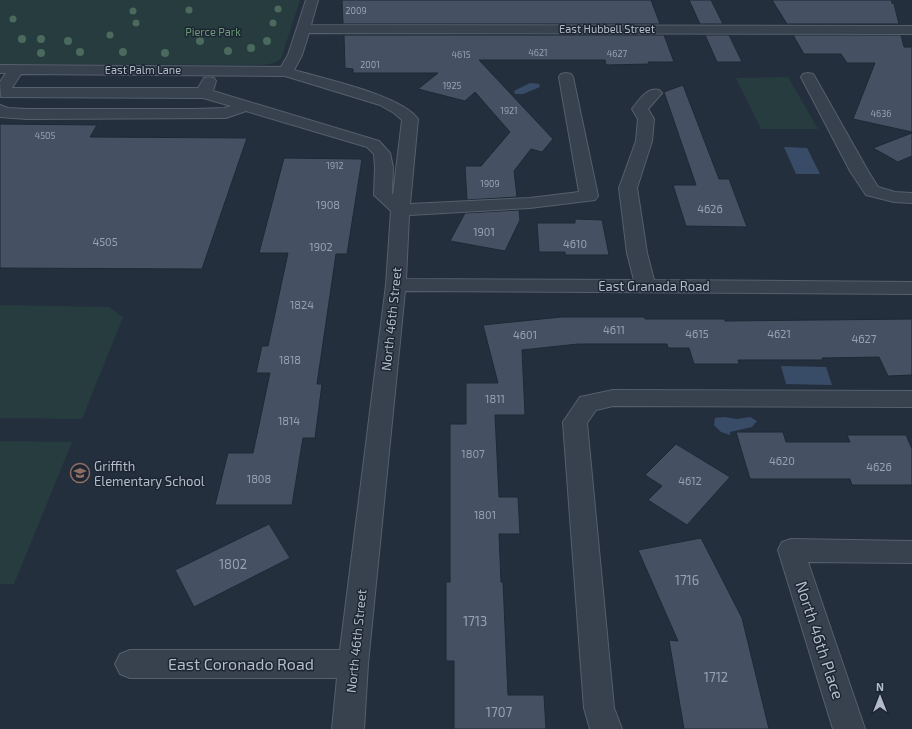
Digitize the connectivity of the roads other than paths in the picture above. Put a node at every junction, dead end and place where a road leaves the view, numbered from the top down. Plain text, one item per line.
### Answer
1 (312, 0) edge
2 (303, 29) junction
3 (912, 30) edge
4 (0, 69) edge
5 (16, 70) junction
6 (214, 70) junction
7 (286, 72) junction
8 (566, 77) dead end
9 (808, 77) dead end
10 (0, 93) edge
11 (204, 93) junction
12 (654, 93) dead end
13 (245, 106) junction
14 (0, 110) edge
15 (912, 198) edge
16 (401, 210) junction
17 (396, 285) junction
18 (645, 286) junction
19 (912, 288) edge
20 (912, 399) edge
21 (912, 552) edge
22 (130, 664) dead end
23 (353, 664) junction
24 (348, 729) edge
25 (606, 729) edge
26 (849, 729) edge

1 - 2 street
2 - 3 street, East Hubbell Street
2 - 7 street
4 - 5 street, East Palm Lane
5 - 6 street, East Palm Lane
5 - 10 street
6 - 7 street, East Palm Lane
6 - 11 street
7 - 16 street, North 46th Street
8 - 16 street
9 - 15 street
10 - 11 street
11 - 13 street
12 - 18 street
13 - 14 street
13 - 16 street
16 - 17 street, North 46th Street
17 - 18 street, East Granada Road
17 - 23 street, North 46th Street
18 - 19 street, East Granada Road
20 - 25 street
21 - 26 street, North 46th Place
22 - 23 street, East Coronado Road
23 - 24 street, North 46th Street

